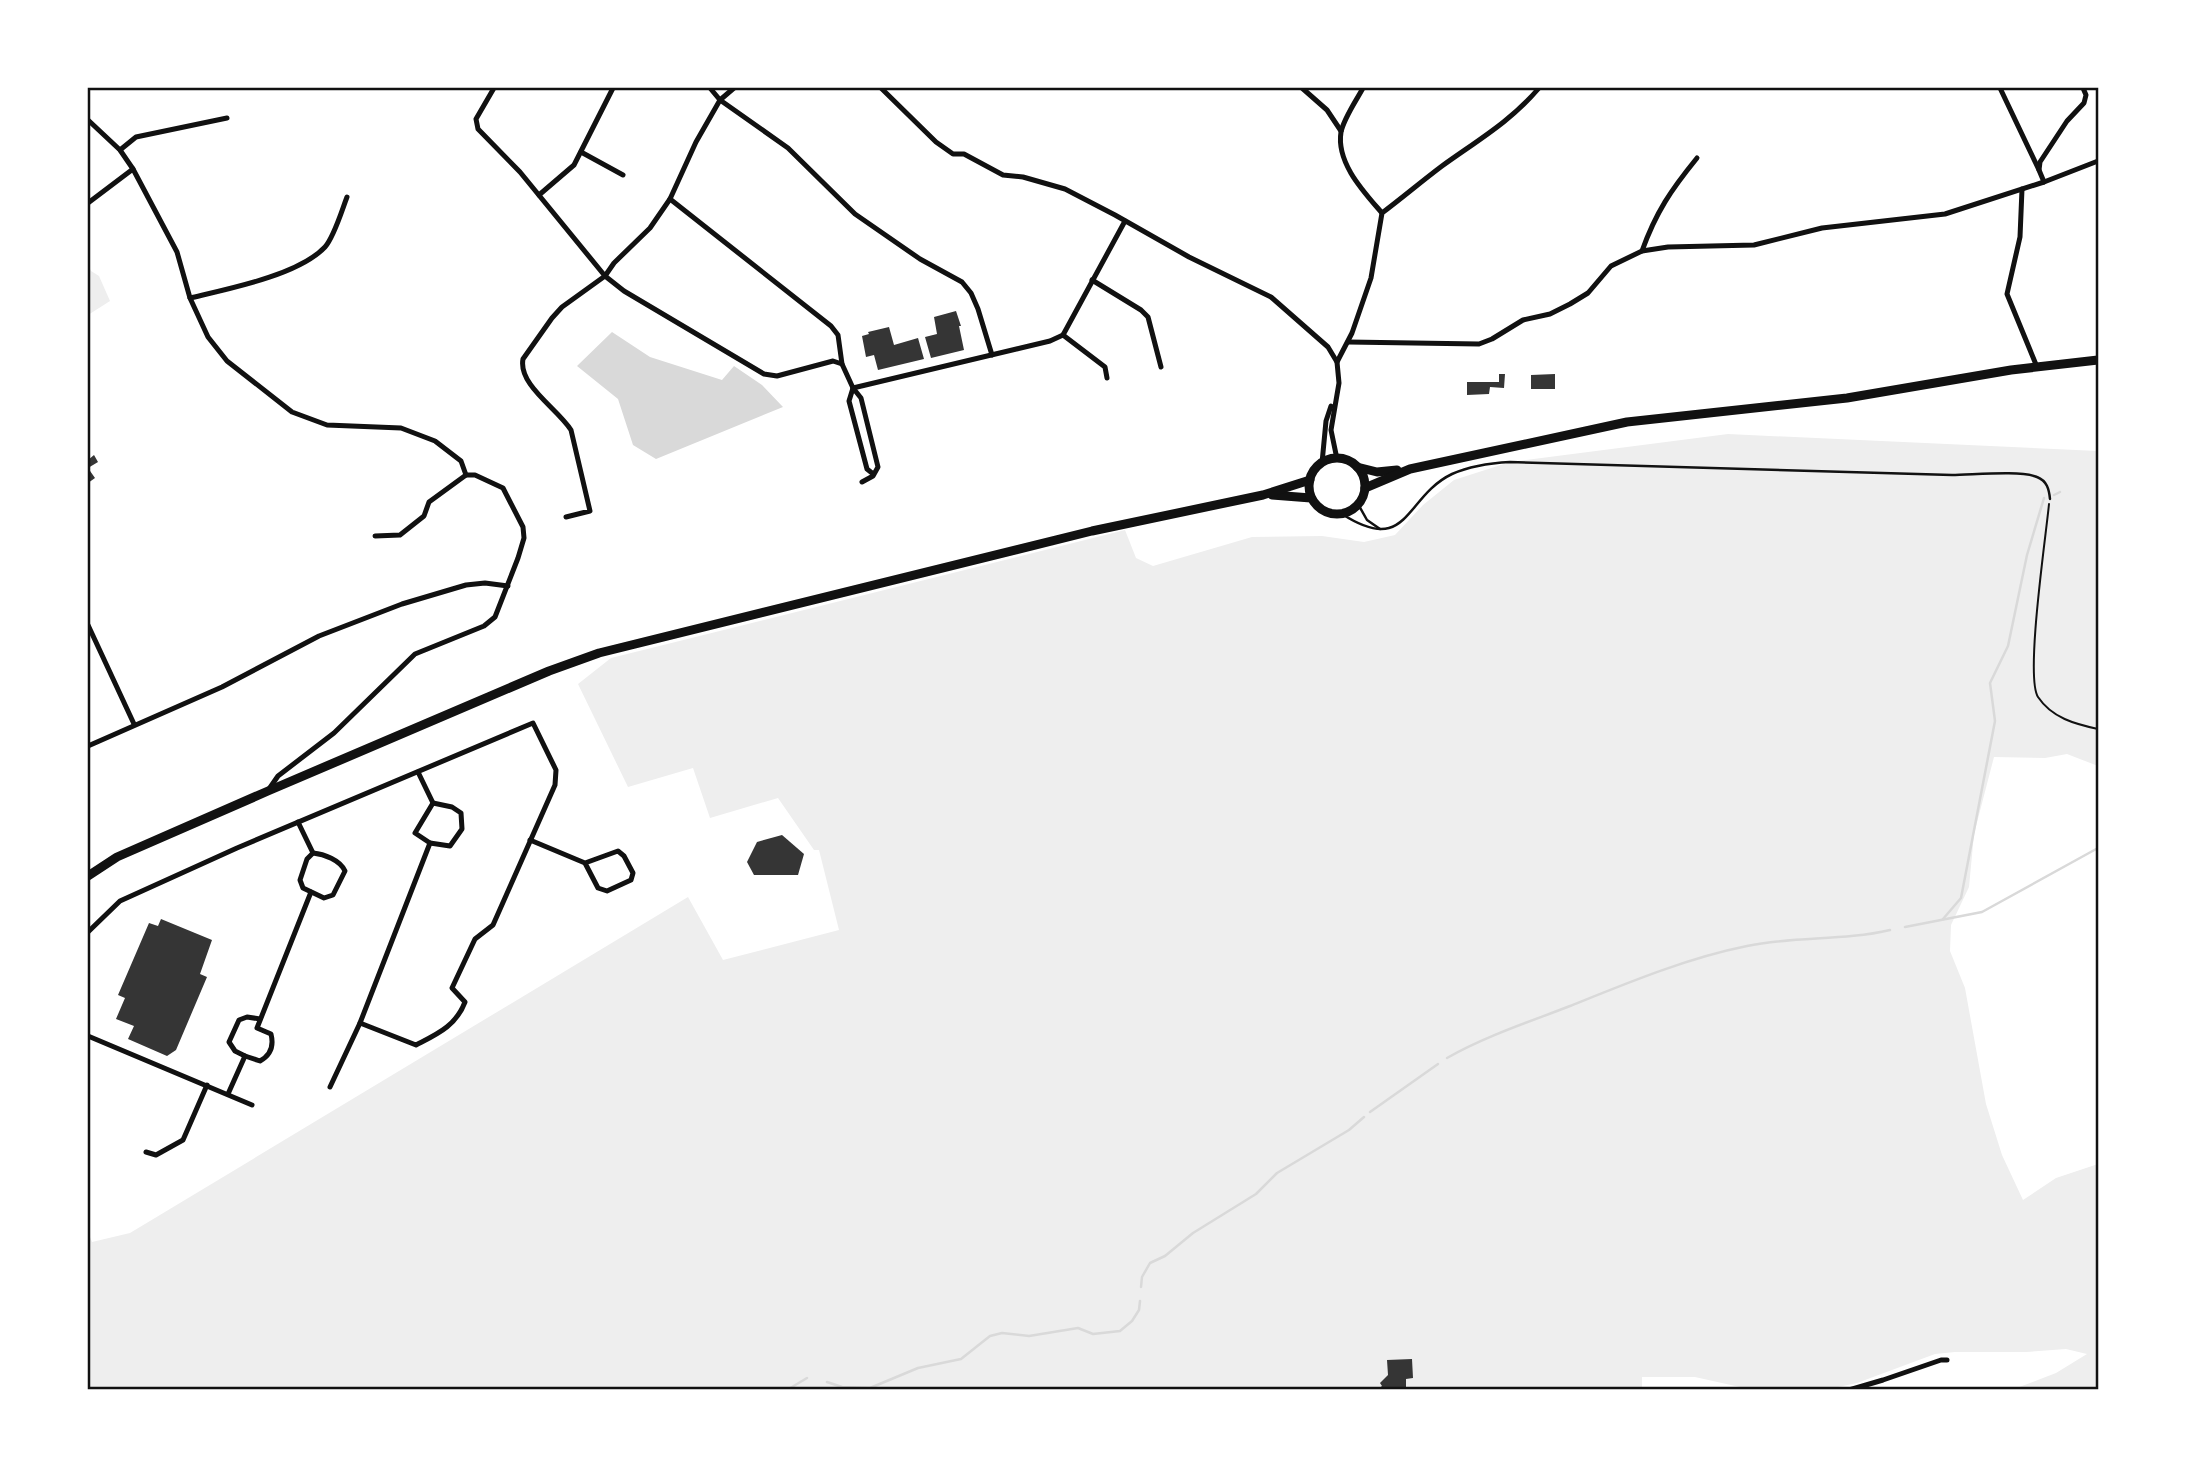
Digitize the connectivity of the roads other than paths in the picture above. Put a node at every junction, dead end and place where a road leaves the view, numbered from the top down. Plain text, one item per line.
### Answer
1 (494, 88) edge
2 (612, 88) edge
3 (710, 88) edge
4 (734, 88) edge
5 (881, 88) edge
6 (1303, 88) edge
7 (1363, 88) edge
8 (1539, 88) edge
9 (2000, 88) edge
10 (2083, 88) edge
11 (720, 100) junction
12 (227, 118) dead end
13 (88, 120) edge
14 (1341, 131) junction
15 (120, 150) junction
16 (581, 152) junction
17 (1697, 158) dead end
18 (2098, 161) edge
19 (133, 169) junction
20 (2039, 170) junction
21 (623, 175) dead end
22 (2044, 182) junction
23 (2022, 189) junction
24 (539, 195) junction
25 (347, 197) dead end
26 (89, 199) edge
27 (670, 199) junction
28 (1382, 214) junction
29 (1125, 221) junction
30 (1642, 251) junction
31 (605, 276) junction
32 (1093, 281) junction
33 (190, 298) junction
34 (1063, 335) junction
35 (1348, 342) junction
36 (992, 355) junction
37 (2098, 360) edge
38 (1337, 362) junction
39 (842, 364) junction
40 (1161, 367) dead end
41 (2037, 367) junction
42 (1107, 378) dead end
43 (853, 388) junction
44 (1335, 397) junction
45 (1337, 459) junction
46 (1322, 463) junction
47 (1357, 467) junction
48 (1410, 469) junction
49 (873, 473) junction
50 (466, 475) junction
51 (1310, 480) junction
52 (862, 482) dead end
53 (1364, 488) junction
54 (1263, 495) junction
55 (1311, 498) junction
56 (2050, 499) road end
57 (1358, 504) junction
58 (1342, 514) junction
59 (566, 517) dead end
60 (1380, 529) junction
61 (375, 536) dead end
62 (508, 586) junction
63 (88, 625) edge
64 (134, 724) junction
65 (88, 746) edge
66 (418, 772) junction
67 (268, 791) junction
68 (433, 803) junction
69 (298, 822) junction
70 (530, 840) junction
71 (430, 843) junction
72 (313, 853) junction
73 (586, 863) junction
74 (88, 876) edge
75 (311, 892) junction
76 (88, 932) edge
77 (260, 1019) junction
78 (360, 1023) junction
79 (88, 1036) edge
80 (245, 1056) junction
81 (207, 1085) junction
82 (330, 1087) dead end
83 (228, 1094) junction
84 (252, 1105) dead end
85 (146, 1152) dead end
86 (1947, 1360) dead end
87 (1849, 1390) edge

1 - 24 street
2 - 16 street
3 - 11 street
4 - 11 street
5 - 29 street
6 - 14 street
7 - 14 street
8 - 28 street
9 - 20 street
10 - 20 street
11 - 27 street
11 - 36 street
12 - 15 street
13 - 15 street
14 - 28 street
15 - 19 street
16 - 21 street
16 - 24 street
17 - 30 street
18 - 22 street
19 - 26 street
19 - 33 street
20 - 22 street
22 - 23 street
23 - 30 street
23 - 41 street
24 - 31 street
25 - 33 street
27 - 31 street
27 - 39 street
28 - 35 street
29 - 32 street
29 - 38 street
30 - 35 street
31 - 39 street
31 - 59 street
32 - 34 street
32 - 40 street
33 - 50 street
34 - 36 street
34 - 42 street
35 - 38 street
36 - 43 street
37 - 41 main road
38 - 44 street
39 - 43 street
41 - 48 main road
43 - 49 street
43 - 49 street
44 - 45 street
44 - 46 street
45 - 46 main road
45 - 47 main road
46 - 51 main road
47 - 48 main road
47 - 53 main road
48 - 53 main road
49 - 52 street
50 - 61 street
50 - 62 street
51 - 54 main road
51 - 55 main road
53 - 57 main road
54 - 55 main road
54 - 67 main road
55 - 58 main road
56 - 60 lane
57 - 58 main road
57 - 60 lane
58 - 60 lane
62 - 64 street
62 - 67 street
63 - 64 street
64 - 65 street
66 - 68 street
66 - 69 street
66 - 70 street
67 - 74 main road
68 - 71 street
68 - 71 street
69 - 72 street
69 - 76 street
70 - 73 street
70 - 78 street
71 - 78 street
72 - 75 street
72 - 75 street
73 - 73 street
75 - 77 street
77 - 80 street
77 - 80 street
78 - 82 street
79 - 81 street
80 - 83 street
81 - 83 street
81 - 85 street
83 - 84 street
86 - 87 street

